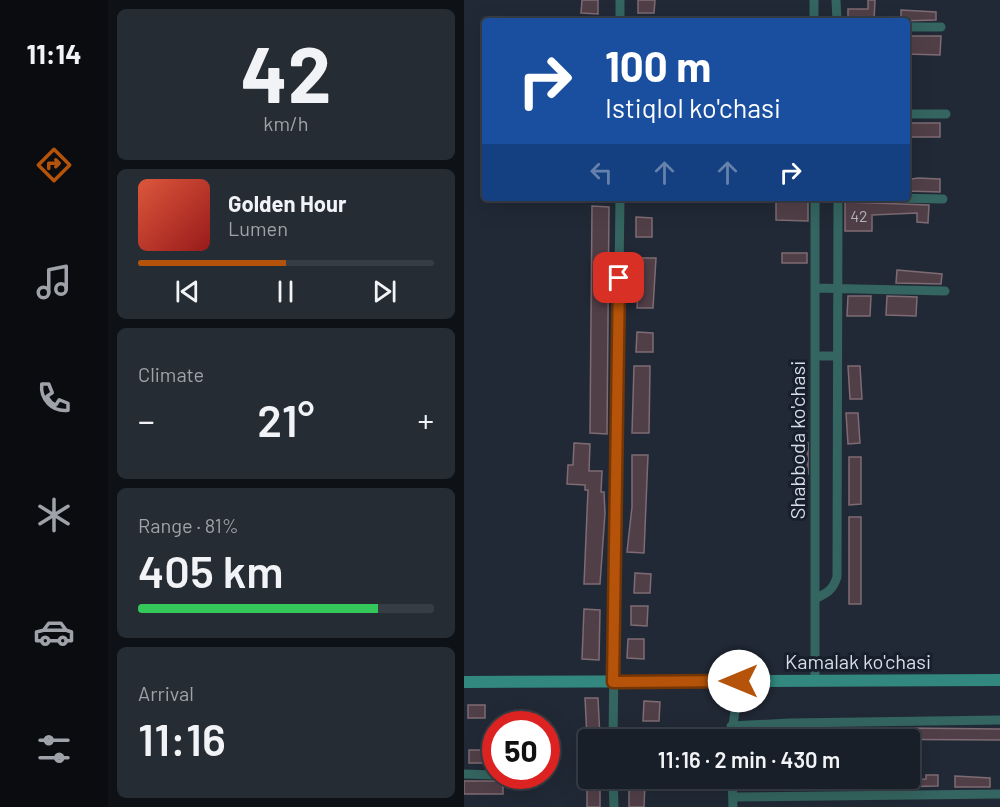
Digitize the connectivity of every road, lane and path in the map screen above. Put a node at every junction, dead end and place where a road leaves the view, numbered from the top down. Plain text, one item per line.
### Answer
1 (620, 0) edge
2 (814, 0) edge
3 (836, 0) edge
4 (620, 18) edge
5 (814, 18) edge
6 (837, 18) edge
7 (910, 27) edge
8 (941, 27) dead end
9 (910, 114) edge
10 (946, 114) dead end
11 (910, 198) edge
12 (942, 199) dead end
13 (620, 201) edge
14 (815, 201) edge
15 (838, 201) edge
16 (815, 288) junction
17 (837, 288) junction
18 (945, 291) dead end
19 (815, 356) junction
20 (836, 356) junction
21 (815, 599) junction
22 (1001, 680) edge
23 (739, 681) junction
24 (815, 681) junction
25 (464, 682) edge
26 (613, 682) junction
27 (1001, 720) edge
28 (731, 726) joint
29 (613, 729) edge
30 (464, 774) edge
31 (482, 775) edge
32 (613, 789) edge
33 (733, 789) edge
34 (1001, 794) edge
35 (733, 797) junction
36 (614, 807) edge
37 (733, 807) edge

1 - 4 street
2 - 5 street
3 - 6 street
7 - 8 street
9 - 10 street
11 - 12 street
13 - 26 street
14 - 16 street, Shabboda ko'chasi
15 - 17 street
16 - 17 street
16 - 19 street, Shabboda ko'chasi
17 - 18 street
17 - 20 street
19 - 20 street
19 - 21 street, Shabboda ko'chasi
20 - 21 street
21 - 24 street, Shabboda ko'chasi
22 - 24 main road, Kamalak ko'chasi
23 - 24 main road, Kamalak ko'chasi
23 - 26 main road, Kamalak ko'chasi
23 - 28 street
25 - 26 main road, Kamalak ko'chasi
26 - 29 street
27 - 28 street
30 - 31 street
32 - 36 street
33 - 35 street
34 - 35 street
35 - 37 street

